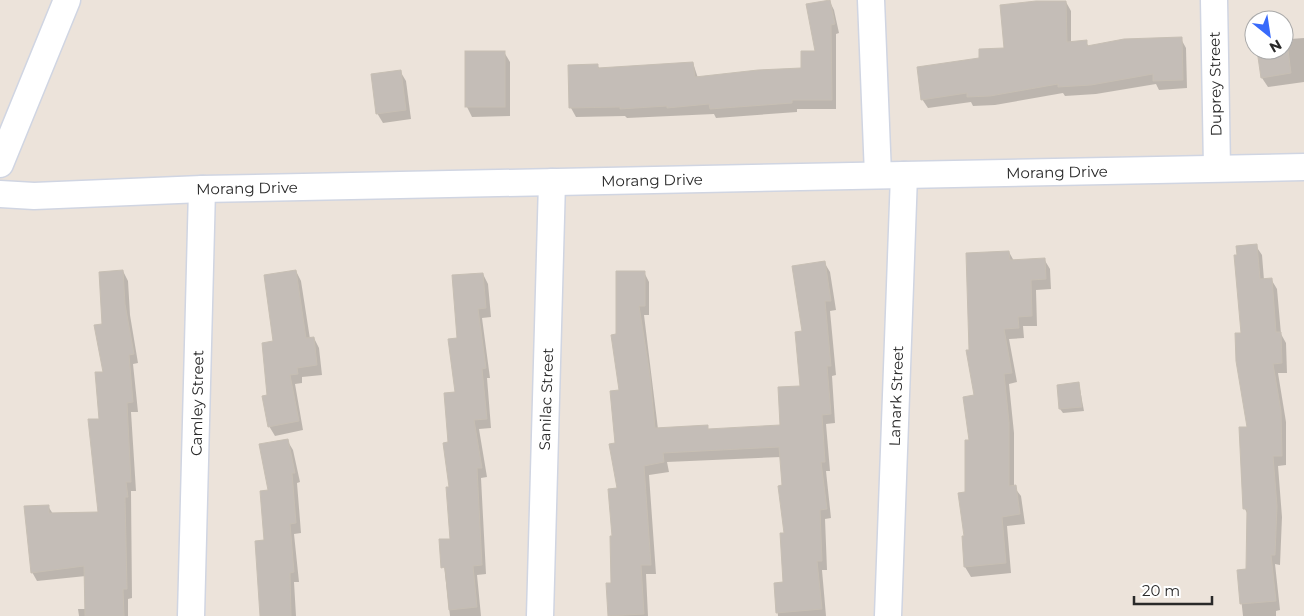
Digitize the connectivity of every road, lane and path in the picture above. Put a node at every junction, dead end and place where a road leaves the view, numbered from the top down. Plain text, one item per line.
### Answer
1 (66, 0) edge
2 (871, 0) edge
3 (1214, 0) edge
4 (0, 164) edge
5 (1304, 167) edge
6 (1217, 168) junction
7 (878, 175) junction
8 (904, 175) junction
9 (552, 182) junction
10 (202, 189) junction
11 (0, 194) edge
12 (191, 616) edge
13 (540, 616) edge
14 (888, 616) edge

1 - 4 street
2 - 7 street
3 - 6 street, Duprey Street
5 - 6 street, Morang Drive
6 - 8 street, Morang Drive
7 - 8 street, Morang Drive
7 - 9 street, Morang Drive
8 - 14 street, Lanark Street
9 - 10 street, Morang Drive
9 - 13 street, Sanilac Street
10 - 11 street, Morang Drive
10 - 12 street, Camley Street

